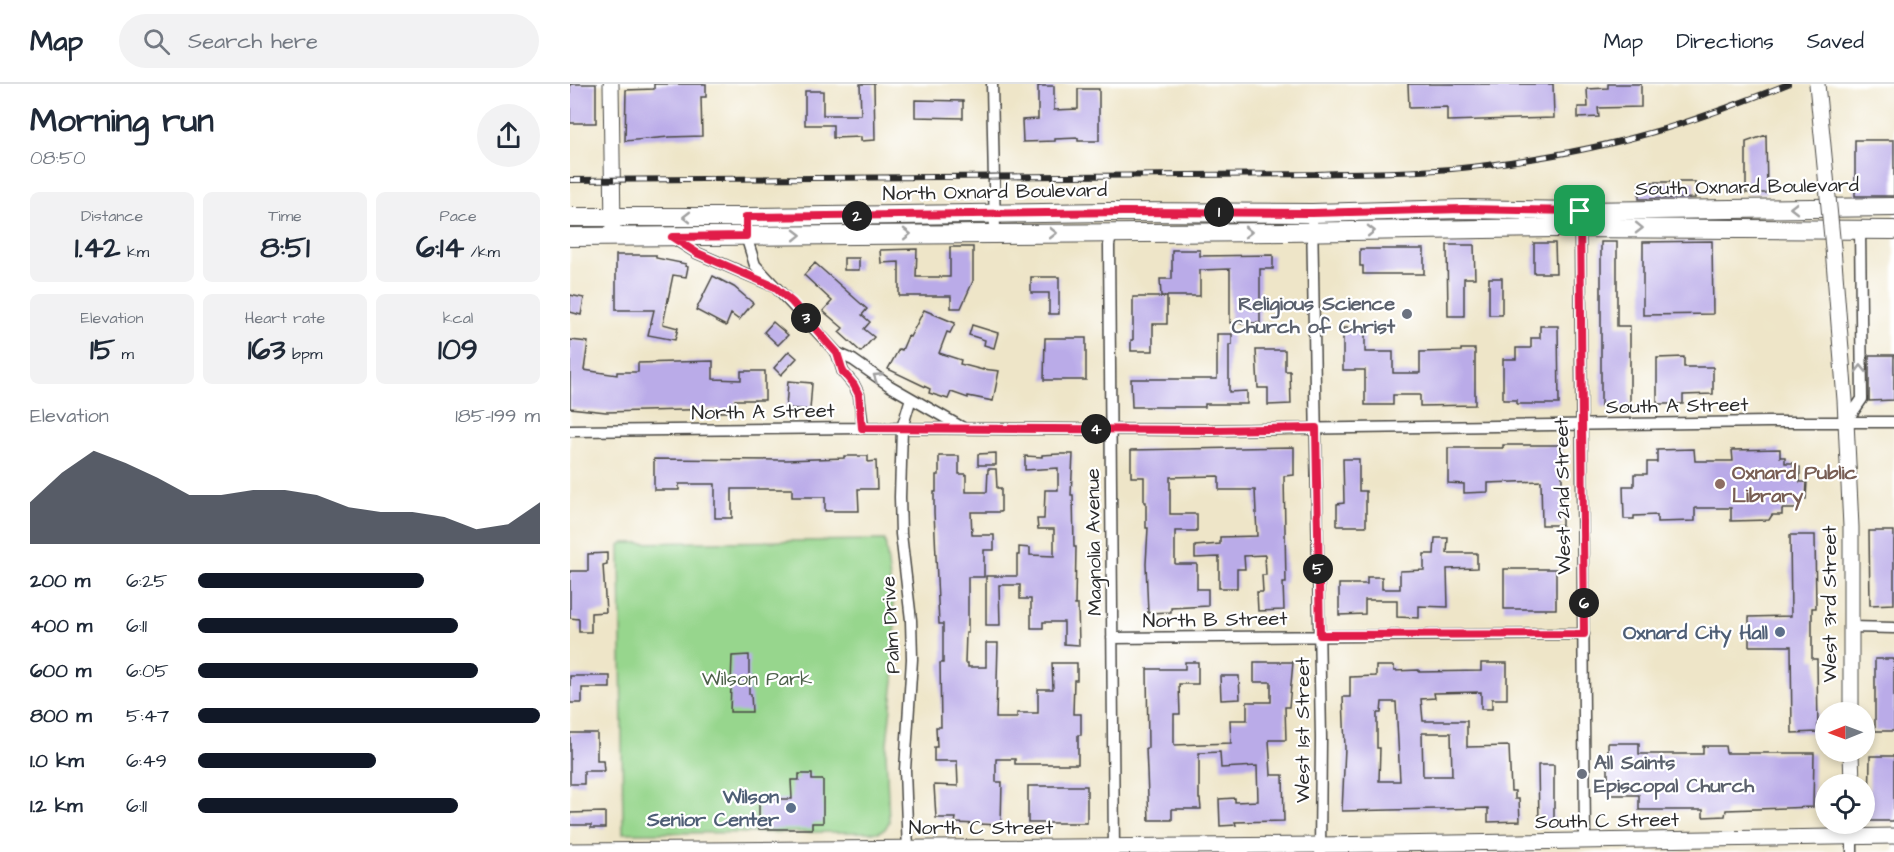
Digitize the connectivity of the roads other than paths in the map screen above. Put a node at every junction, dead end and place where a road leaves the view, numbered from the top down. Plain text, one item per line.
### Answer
1 (611, 84) edge
2 (992, 84) edge
3 (1817, 84) edge
4 (1894, 207) edge
5 (1123, 212) junction
6 (993, 213) junction
7 (1312, 213) junction
8 (570, 217) edge
9 (613, 217) junction
10 (746, 217) junction
11 (1580, 219) junction
12 (1860, 230) junction
13 (1894, 230) edge
14 (1313, 231) junction
15 (995, 233) junction
16 (1112, 233) junction
17 (613, 236) junction
18 (746, 236) junction
19 (570, 237) edge
20 (672, 237) junction
21 (773, 286) junction
22 (837, 353) junction
23 (911, 398) junction
24 (1894, 422) edge
25 (1846, 423) junction
26 (1582, 424) junction
27 (862, 428) junction
28 (902, 428) junction
29 (964, 428) junction
30 (1316, 428) junction
31 (1110, 429) junction
32 (571, 431) edge
33 (1851, 627) junction
34 (1894, 627) edge
35 (1584, 634) junction
36 (1320, 635) junction
37 (1112, 638) junction
38 (1851, 702) edge
39 (1894, 836) edge
40 (1852, 837) edge
41 (1585, 847) edge
42 (1320, 849) edge
43 (908, 850) edge
44 (1114, 850) edge
45 (570, 851) edge
46 (713, 851) edge

1 - 9 street
2 - 6 street
3 - 25 street, West 3rd Street, bridge
4 -> 11 main road, South Oxnard Boulevard
5 - 6 main road, North Oxnard Boulevard
5 - 7 main road, North Oxnard Boulevard
5 - 16 main road
6 - 10 main road, North Oxnard Boulevard
6 - 15 street
7 - 11 main road, South Oxnard Boulevard
7 - 14 street, West 1st Street
8 - 9 main road, North Oxnard Boulevard
10 -> 9 main road, North Oxnard Boulevard
9 - 17 street
10 - 18 street
11 -> 12 main road, South Oxnard Boulevard
14 -> 11 main road, South Oxnard Boulevard
11 - 26 street, West 2nd Street
12 - 13 main road, South Oxnard Boulevard
25 -> 12 street
16 -> 14 main road
14 - 30 street, West 1st Street
15 -> 16 main road
18 -> 15 main road
16 - 31 street, Magnolia Avenue
17 - 19 main road
17 - 20 main road
18 - 20 main road
18 - 21 street
20 - 21 street
21 - 22 street
23 -> 22 street
22 - 27 street
23 - 28 street, Palm Drive
23 - 29 street
24 - 25 street, South A Street
25 - 26 street, South A Street
25 - 33 street, West 3rd Street
26 - 30 street, South A Street
26 - 35 street, West 2nd Street
27 - 28 street, North A Street
27 - 32 street, North A Street
28 - 29 street, North A Street
28 - 43 street, Palm Drive
29 - 31 street, North A Street
30 - 31 street, North A Street
30 - 36 street, West 1st Street
31 - 37 street, Magnolia Avenue
33 - 34 street
33 - 38 street, West 3rd Street
35 - 36 street, North B Street
35 - 41 street, West 2nd Street
36 - 37 street, North B Street
36 - 42 street, West 1st Street
37 - 44 street, Magnolia Avenue
39 - 40 street, South C Street
40 - 41 street, South C Street
41 - 42 street, South C Street
42 - 44 street, North C Street
43 - 44 street, North C Street
43 - 46 street, North C Street
45 - 46 street, North C Street

